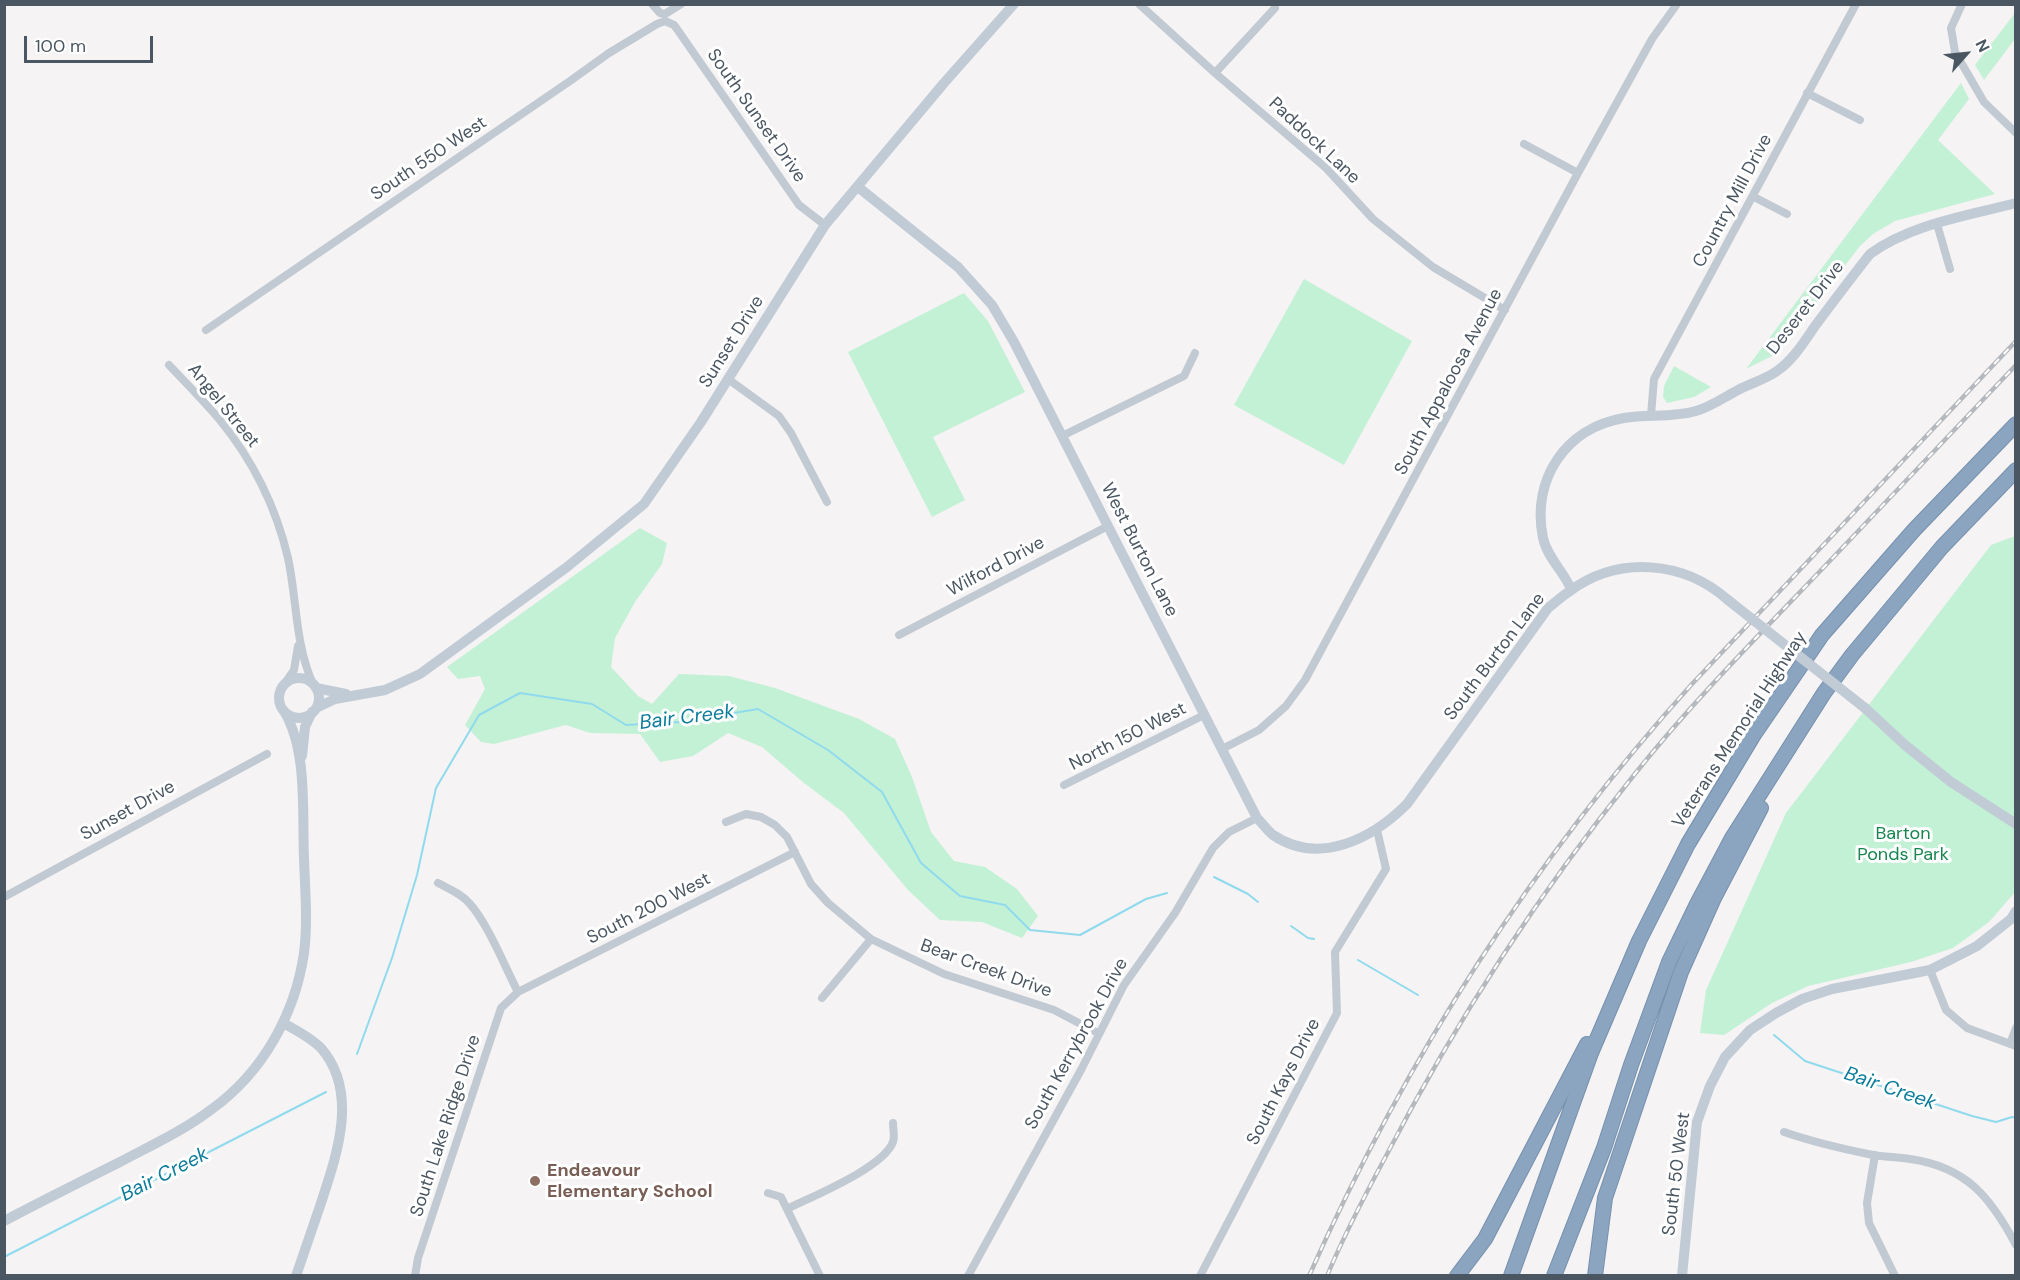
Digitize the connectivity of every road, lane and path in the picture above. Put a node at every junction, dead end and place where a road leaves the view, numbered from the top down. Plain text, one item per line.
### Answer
1 (652, 4) edge
2 (681, 4) edge
3 (1014, 4) edge
4 (1139, 4) edge
5 (1677, 4) edge
6 (1856, 4) edge
7 (1962, 4) edge
8 (1275, 8) dead end
9 (665, 18) junction
10 (1215, 73) junction
11 (1807, 93) junction
12 (1860, 120) dead end
13 (2016, 133) edge
14 (1524, 144) dead end
15 (1578, 173) junction
16 (858, 187) junction
17 (1754, 197) junction
18 (2016, 202) edge
19 (1787, 214) dead end
20 (1937, 224) junction
21 (825, 225) junction
22 (1950, 269) dead end
23 (1505, 310) junction
24 (206, 330) dead end
25 (1195, 354) dead end
26 (169, 365) dead end
27 (728, 379) junction
28 (1651, 415) junction
29 (2016, 424) edge
30 (1062, 436) junction
31 (2016, 470) edge
32 (827, 502) dead end
33 (1108, 526) junction
34 (1571, 590) junction
35 (899, 635) dead end
36 (298, 639) junction
37 (285, 683) junction
38 (314, 686) junction
39 (355, 696) junction
40 (314, 710) junction
41 (284, 711) junction
42 (1812, 711) junction
43 (1204, 715) junction
44 (1222, 749) junction
45 (267, 754) dead end
46 (301, 771) junction
47 (1064, 785) dead end
48 (1407, 804) joint
49 (2000, 812) junction
50 (2016, 815) edge
51 (1257, 818) junction
52 (726, 822) dead end
53 (2016, 824) edge
54 (1377, 830) junction
55 (795, 852) junction
56 (438, 884) dead end
57 (4, 897) edge
58 (2016, 911) edge
59 (872, 939) junction
60 (1640, 941) junction
61 (1930, 970) junction
62 (518, 992) junction
63 (822, 998) dead end
64 (283, 1023) junction
65 (2016, 1028) edge
66 (1098, 1033) junction
67 (2013, 1045) edge
68 (893, 1123) dead end
69 (1784, 1132) dead end
70 (1875, 1155) junction
71 (768, 1193) dead end
72 (787, 1209) junction
73 (4, 1221) edge
74 (2016, 1245) edge
75 (296, 1275) edge
76 (415, 1275) edge
77 (820, 1275) edge
78 (968, 1275) edge
79 (1200, 1275) edge
80 (1457, 1275) edge
81 (1511, 1275) edge
82 (1554, 1275) edge
83 (1595, 1275) edge
84 (1682, 1275) edge
85 (1894, 1275) edge

1 - 9 street, South Sunset Drive
2 - 9 street, South 550 West
3 - 16 street, Sunset Drive
4 - 10 street, Paddock Lane
5 - 15 street, South Appaloosa Avenue
6 - 11 street, Country Mill Drive
7 - 13 street
8 - 10 street
9 - 21 street, South Sunset Drive
9 - 24 street, South 550 West
10 - 23 street, Paddock Lane
11 - 12 street
11 - 17 street, Country Mill Drive
14 - 15 street
15 - 23 street, South Appaloosa Avenue
16 - 21 street, Sunset Drive
16 - 30 street, West Burton Lane
17 - 19 street
17 - 28 street, Country Mill Drive
18 - 20 street, Deseret Drive
20 - 22 street
20 - 28 street, Deseret Drive
21 - 27 street, Sunset Drive
23 - 44 street, South Appaloosa Avenue
25 - 30 street
26 - 36 street, Angel Street
27 - 32 street
27 - 39 street, Sunset Drive
28 - 34 street, Deseret Drive
29 - 60 highway, Veterans Memorial Highway
30 - 33 street, West Burton Lane
31 - 42 highway
33 - 35 street, Wilford Drive
33 - 43 street, West Burton Lane
34 - 48 street, South Burton Lane
34 - 49 street, South Burton Lane, bridge
36 - 37 street
36 - 38 street
37 - 38 street
37 - 41 street
38 - 39 street
38 - 40 street
39 - 40 street, Sunset Drive
40 - 41 street
40 - 46 street
41 - 46 street
42 - 82 highway
42 - 83 highway
43 - 44 street, West Burton Lane
43 - 47 street, North 150 West
44 - 51 street, West Burton Lane
45 - 57 street, Sunset Drive
46 - 64 street
48 - 54 street, West Burton Lane
49 - 50 street
49 - 53 street, South Burton Lane
51 - 54 street, West Burton Lane
51 - 66 street, South Kerrybrook Drive
52 - 55 street, Bear Creek Drive
54 - 79 street, South Kays Drive
55 - 59 street, Bear Creek Drive
55 - 62 street, South 200 West
56 - 62 street
58 - 61 street, South 50 West
59 - 63 street
59 - 66 street, Bear Creek Drive
60 - 80 highway
60 - 81 highway, Veterans Memorial Highway
61 - 67 street
61 - 84 street, South 50 West
62 - 76 street, South Lake Ridge Drive
64 - 73 street
64 - 75 street
65 - 67 street
66 - 78 street, South Kerrybrook Drive
68 - 72 street
69 - 70 street
70 - 74 street
70 - 85 street
71 - 72 street
72 - 77 street

